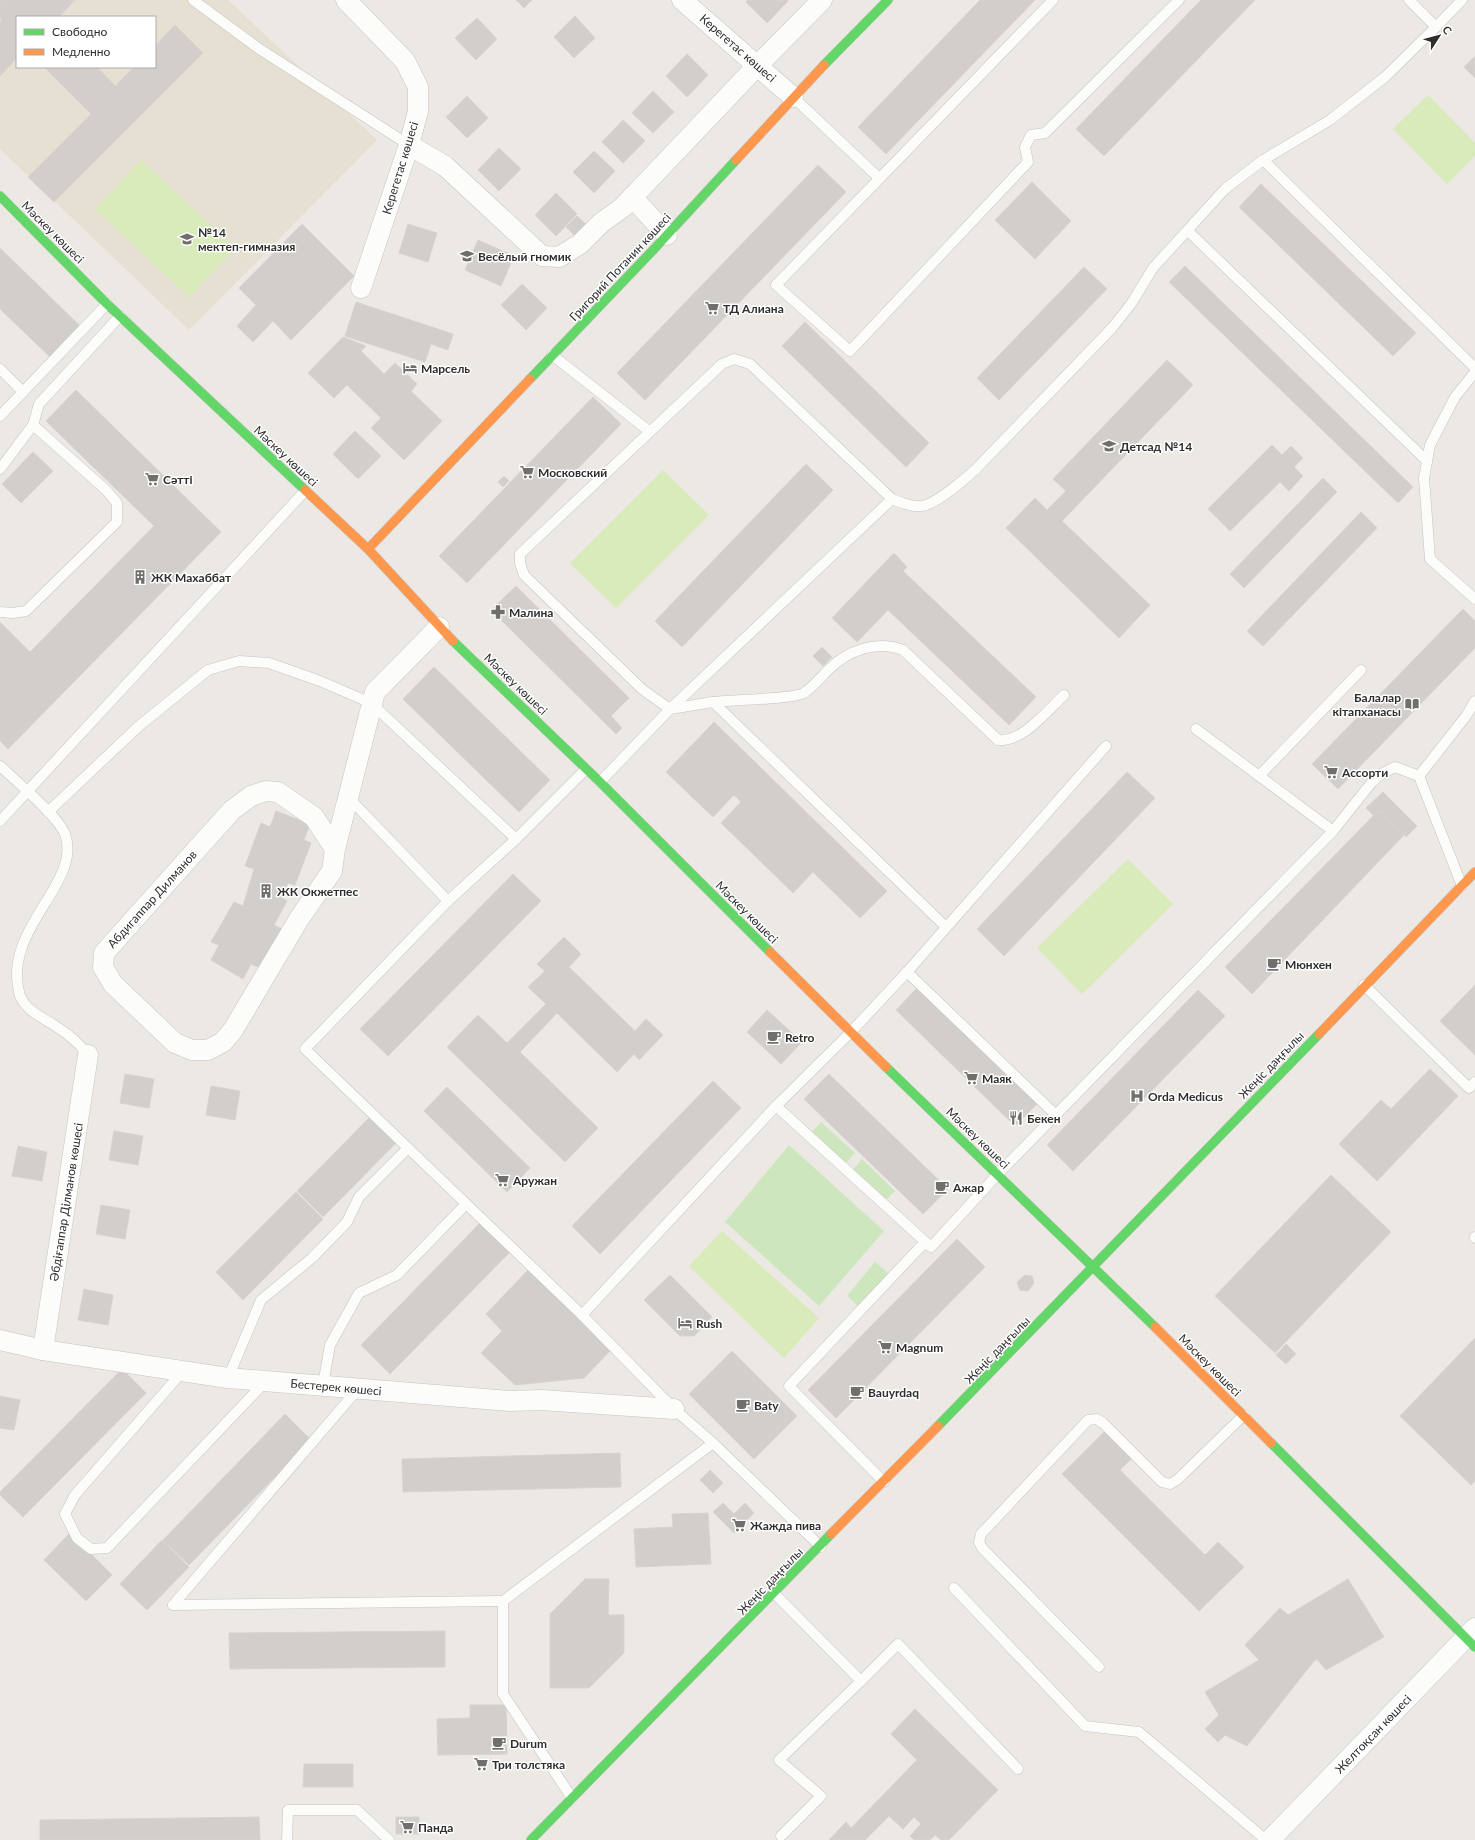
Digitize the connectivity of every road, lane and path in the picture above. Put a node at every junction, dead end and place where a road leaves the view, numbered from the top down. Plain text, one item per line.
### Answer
1 (193, 0) edge
2 (346, 0) edge
3 (682, 0) edge
4 (822, 0) edge
5 (888, 0) edge
6 (1053, 0) edge
7 (1179, 0) edge
8 (1409, 0) edge
9 (1462, 0) edge
10 (1436, 27) junction
11 (757, 66) junction
12 (793, 97) junction
13 (409, 145) junction
14 (1263, 160) junction
15 (879, 178) junction
16 (0, 196) edge
17 (632, 197) junction
18 (1188, 231) junction
19 (667, 235) junction
20 (361, 288) dead end
21 (107, 304) junction
22 (120, 316) junction
23 (552, 355) junction
24 (1475, 368) edge
25 (0, 369) edge
26 (1475, 372) edge
27 (23, 392) junction
28 (0, 416) edge
29 (33, 425) junction
30 (649, 431) junction
31 (1427, 461) junction
32 (0, 469) edge
33 (305, 491) junction
34 (892, 499) junction
35 (368, 548) junction
36 (1475, 599) edge
37 (0, 612) edge
38 (439, 627) junction
39 (1361, 670) dead end
40 (1064, 695) dead end
41 (713, 702) junction
42 (1475, 702) edge
43 (371, 703) junction
44 (670, 709) junction
45 (1471, 717) edge
46 (1196, 729) dead end
47 (1106, 746) dead end
48 (0, 766) edge
49 (586, 769) junction
50 (1259, 776) junction
51 (1419, 776) junction
52 (600, 782) junction
53 (27, 792) junction
54 (348, 797) junction
55 (48, 812) junction
56 (0, 821) edge
57 (1333, 831) junction
58 (516, 839) junction
59 (335, 849) junction
60 (1475, 872) edge
61 (1462, 886) junction
62 (448, 901) junction
63 (946, 927) junction
64 (907, 972) junction
65 (1364, 985) junction
66 (850, 1032) junction
67 (88, 1055) joint
68 (1473, 1088) edge
69 (776, 1106) junction
70 (1057, 1116) junction
71 (408, 1148) junction
72 (998, 1174) junction
73 (466, 1204) junction
74 (925, 1242) junction
75 (1094, 1267) junction
76 (582, 1315) junction
77 (0, 1340) edge
78 (43, 1350) junction
79 (183, 1371) junction
80 (228, 1378) junction
81 (267, 1380) junction
82 (323, 1385) junction
83 (358, 1389) junction
84 (674, 1409) junction
85 (1244, 1415) junction
86 (713, 1443) junction
87 (884, 1482) junction
88 (821, 1547) junction
89 (954, 1588) dead end
90 (775, 1594) junction
91 (503, 1601) junction
92 (1472, 1637) edge
93 (1099, 1667) dead end
94 (861, 1681) junction
95 (1018, 1769) dead end
96 (572, 1798) junction
97 (781, 1836) dead end
98 (288, 1840) edge
99 (389, 1840) edge
100 (531, 1840) edge
101 (1266, 1840) edge
102 (1270, 1840) edge

1 - 13 lane
2 - 13 street, Керегетас көшесі
3 - 11 street, Керегетас көшесі
4 - 11 street
5 - 12 street, Григорий Потанин көшесі
6 - 15 lane
7 - 15 lane
8 - 10 lane
9 - 10 lane
10 - 14 lane
11 - 12 street, Керегетас көшесі
11 - 17 street
12 - 15 lane
12 - 19 street, Григорий Потанин көшесі
13 - 17 street
13 - 20 street, Керегетас көшесі
14 - 18 lane
14 - 24 lane
16 - 21 street, Мәскеу көшесі
17 - 19 street
18 - 31 lane
18 - 34 lane
19 - 23 street, Григорий Потанин көшесі
21 - 22 street, Мәскеу көшесі
21 - 27 lane
22 - 29 lane
22 - 33 street, Мәскеу көшесі
23 - 30 lane
23 - 35 street, Григорий Потанин көшесі
25 - 27 lane
26 - 31 lane
27 - 28 lane
29 - 32 lane
29 - 37 lane
30 - 34 lane
30 - 44 lane
31 - 36 lane
33 - 35 street, Мәскеу көшесі
33 - 53 lane
34 - 44 lane
35 - 38 street, Мәскеу көшесі
38 - 43 street
38 - 49 street, Мәскеу көшесі
39 - 50 lane
40 - 41 lane
41 - 44 lane
41 - 63 lane
42 - 45 lane
43 - 54 street
43 - 55 lane
43 - 58 lane
44 - 52 lane
45 - 51 lane
46 - 50 lane
47 - 63 lane
48 - 53 lane
49 - 52 street, Мәскеу көшесі
49 - 58 lane
50 - 57 lane
51 - 57 lane
51 - 61 lane
52 - 66 street, Мәскеу көшесі
53 - 55 lane
53 - 56 lane
54 - 59 street
54 - 62 lane
55 - 67 lane
57 - 70 lane
58 - 62 lane
59 - 59 street, Абдигаппар Дилманов
60 - 61 street, Жеңіс даңғылы
61 - 65 street, Жеңіс даңғылы
62 - 71 lane
63 - 64 lane
64 - 66 lane
64 - 70 lane
65 - 68 lane
65 - 75 street, Жеңіс даңғылы
66 - 69 lane
66 - 72 street, Мәскеу көшесі
67 - 78 street, Әбдіғаппар Ділманов көшесі
69 - 74 lane
69 - 76 lane
70 - 72 lane
71 - 73 lane
71 - 80 lane
72 - 74 lane
72 - 75 street, Мәскеу көшесі
73 - 76 lane
73 - 82 lane
74 - 87 lane
75 - 85 street, Мәскеу көшесі
75 - 87 street, Жеңіс даңғылы
76 - 84 lane
77 - 78 street, Бестерек көшесі
78 - 79 street, Бестерек көшесі
79 - 80 street, Бестерек көшесі
79 - 81 lane
80 - 81 street, Бестерек көшесі
81 - 82 street, Бестерек көшесі
82 - 83 street, Бестерек көшесі
83 - 84 street, Бестерек көшесі
83 - 91 lane
84 - 86 lane
85 - 92 street, Мәскеу көшесі
85 - 93 lane
86 - 88 lane
86 - 91 lane
87 - 88 street, Жеңіс даңғылы
88 - 90 street, Жеңіс даңғылы
89 - 101 lane
90 - 94 lane
90 - 96 street, Жеңіс даңғылы
91 - 96 lane
92 - 102 street, Желтоқсан көшесі
94 - 95 lane
94 - 97 lane
96 - 100 street, Жеңіс даңғылы
98 - 99 lane

